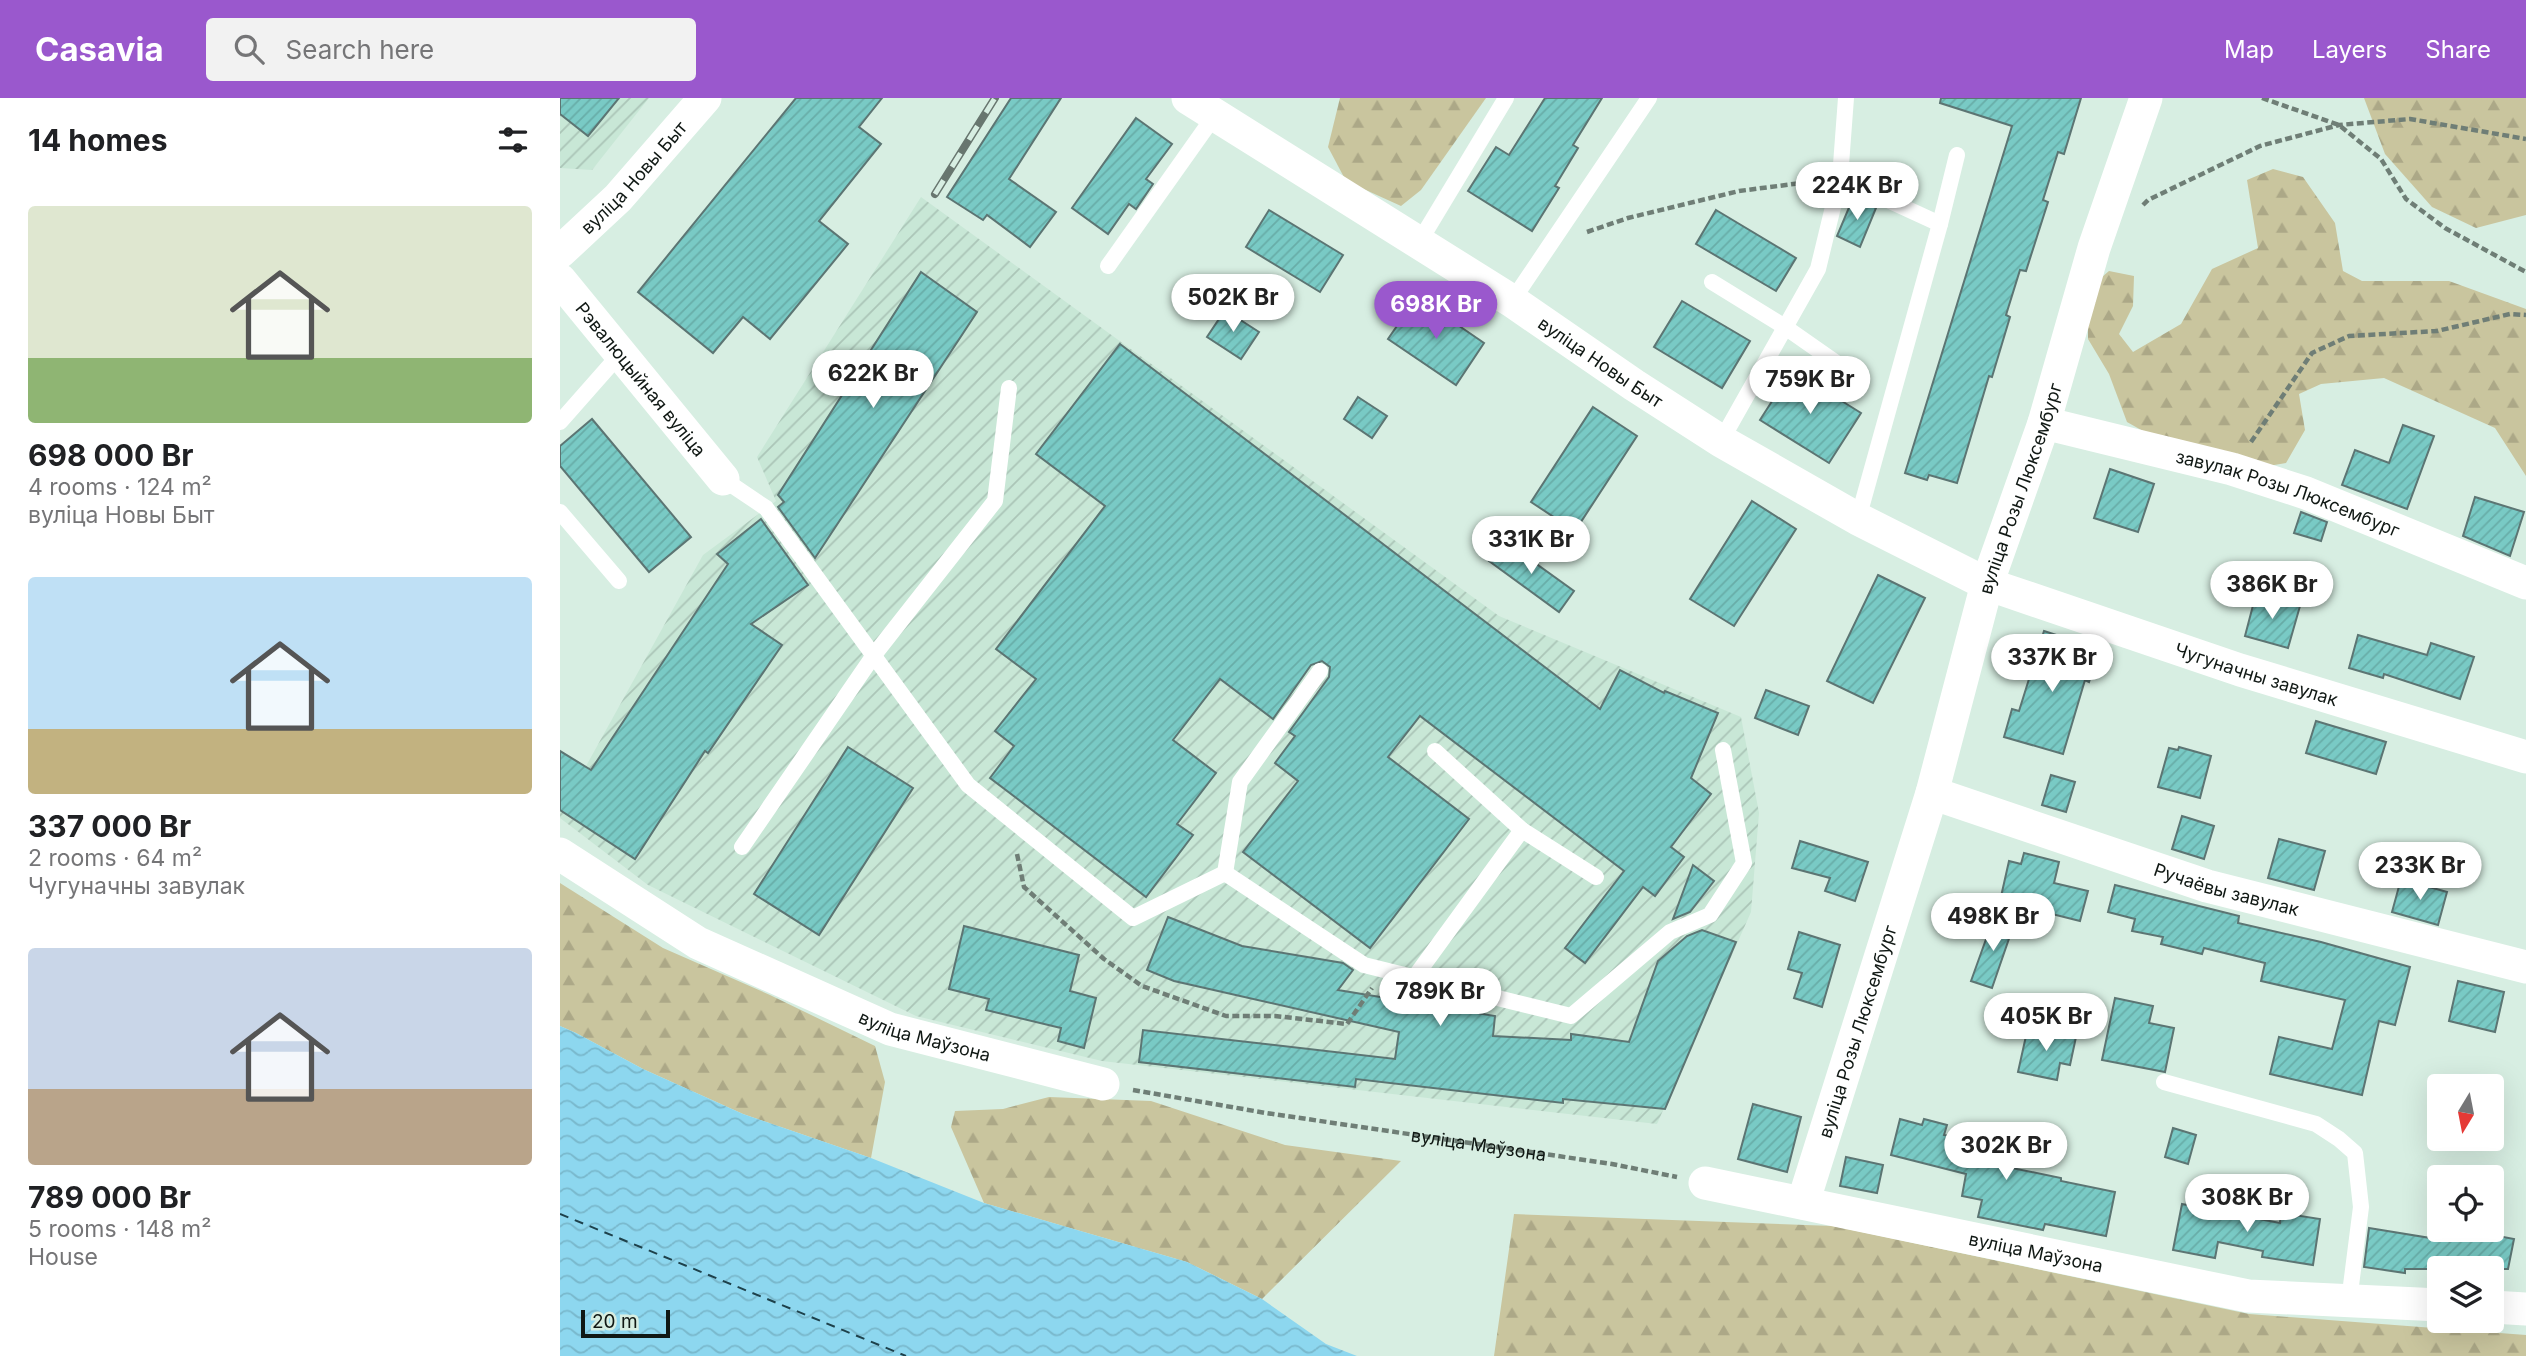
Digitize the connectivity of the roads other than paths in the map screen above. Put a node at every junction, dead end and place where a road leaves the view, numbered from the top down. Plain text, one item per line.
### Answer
1 (705, 98) edge
2 (1506, 98) edge
3 (1649, 98) edge
4 (1846, 98) edge
5 (2146, 98) edge
6 (1201, 107) edge
7 (1957, 155) dead end
8 (1840, 178) junction
9 (1940, 224) junction
10 (1418, 244) junction
11 (560, 252) edge
12 (1108, 266) dead end
13 (560, 280) edge
14 (1712, 282) dead end
15 (1512, 301) junction
16 (1785, 327) junction
17 (620, 354) junction
18 (1855, 376) dead end
19 (1009, 388) dead end
20 (560, 422) edge
21 (2043, 423) junction
22 (1721, 441) junction
23 (723, 479) joint
24 (560, 512) edge
25 (1858, 519) junction
26 (619, 581) dead end
27 (2526, 583) edge
28 (1987, 584) junction
29 (874, 655) junction
30 (1320, 671) dead end
31 (1723, 750) dead end
32 (1436, 751) dead end
33 (2526, 757) edge
34 (1932, 793) junction
35 (1522, 830) junction
36 (742, 848) dead end
37 (560, 855) edge
38 (1225, 873) junction
39 (1596, 877) dead end
40 (2526, 967) edge
41 (1414, 978) junction
42 (2164, 1082) dead end
43 (1103, 1084) road end
44 (1705, 1183) road end
45 (1803, 1203) junction
46 (2350, 1301) junction
47 (2427, 1304) edge
48 (2504, 1308) edge
49 (2526, 1309) edge

1 - 11 street, вуліца Новы Быт
2 - 10 lane
3 - 15 lane
4 - 8 lane
5 - 21 street, вуліца Розы Люксембург
6 - 10 street, вуліца Новы Быт
6 - 12 lane
7 - 9 lane
8 - 9 lane
8 - 16 lane
9 - 25 lane
10 - 15 street, вуліца Новы Быт
13 - 17 street, Рэвалюцыйная вуліца
14 - 16 lane
15 - 22 street, вуліца Новы Быт
16 - 18 lane
16 - 22 lane
17 - 20 lane
17 - 23 street, Рэвалюцыйная вуліца
19 - 29 lane
21 - 27 street, завулак Розы Люксембург
21 - 28 street, вуліца Розы Люксембург
22 - 25 street, вуліца Новы Быт
23 - 29 lane
24 - 26 lane
25 - 28 street, вуліца Новы Быт
28 - 33 street, Чугуначны завулак
28 - 34 street, вуліца Розы Люксембург
29 - 36 lane
29 - 38 lane
30 - 38 lane
31 - 41 lane
32 - 35 lane
34 - 40 street, Ручаёвы завулак
34 - 45 street, вуліца Розы Люксембург
35 - 39 lane
35 - 41 lane
37 - 43 street, вуліца Маўзона
38 - 41 lane
42 - 46 lane
44 - 45 street, вуліца Маўзона
45 - 46 street, вуліца Маўзона
46 - 47 street, вуліца Маўзона
48 - 49 street

